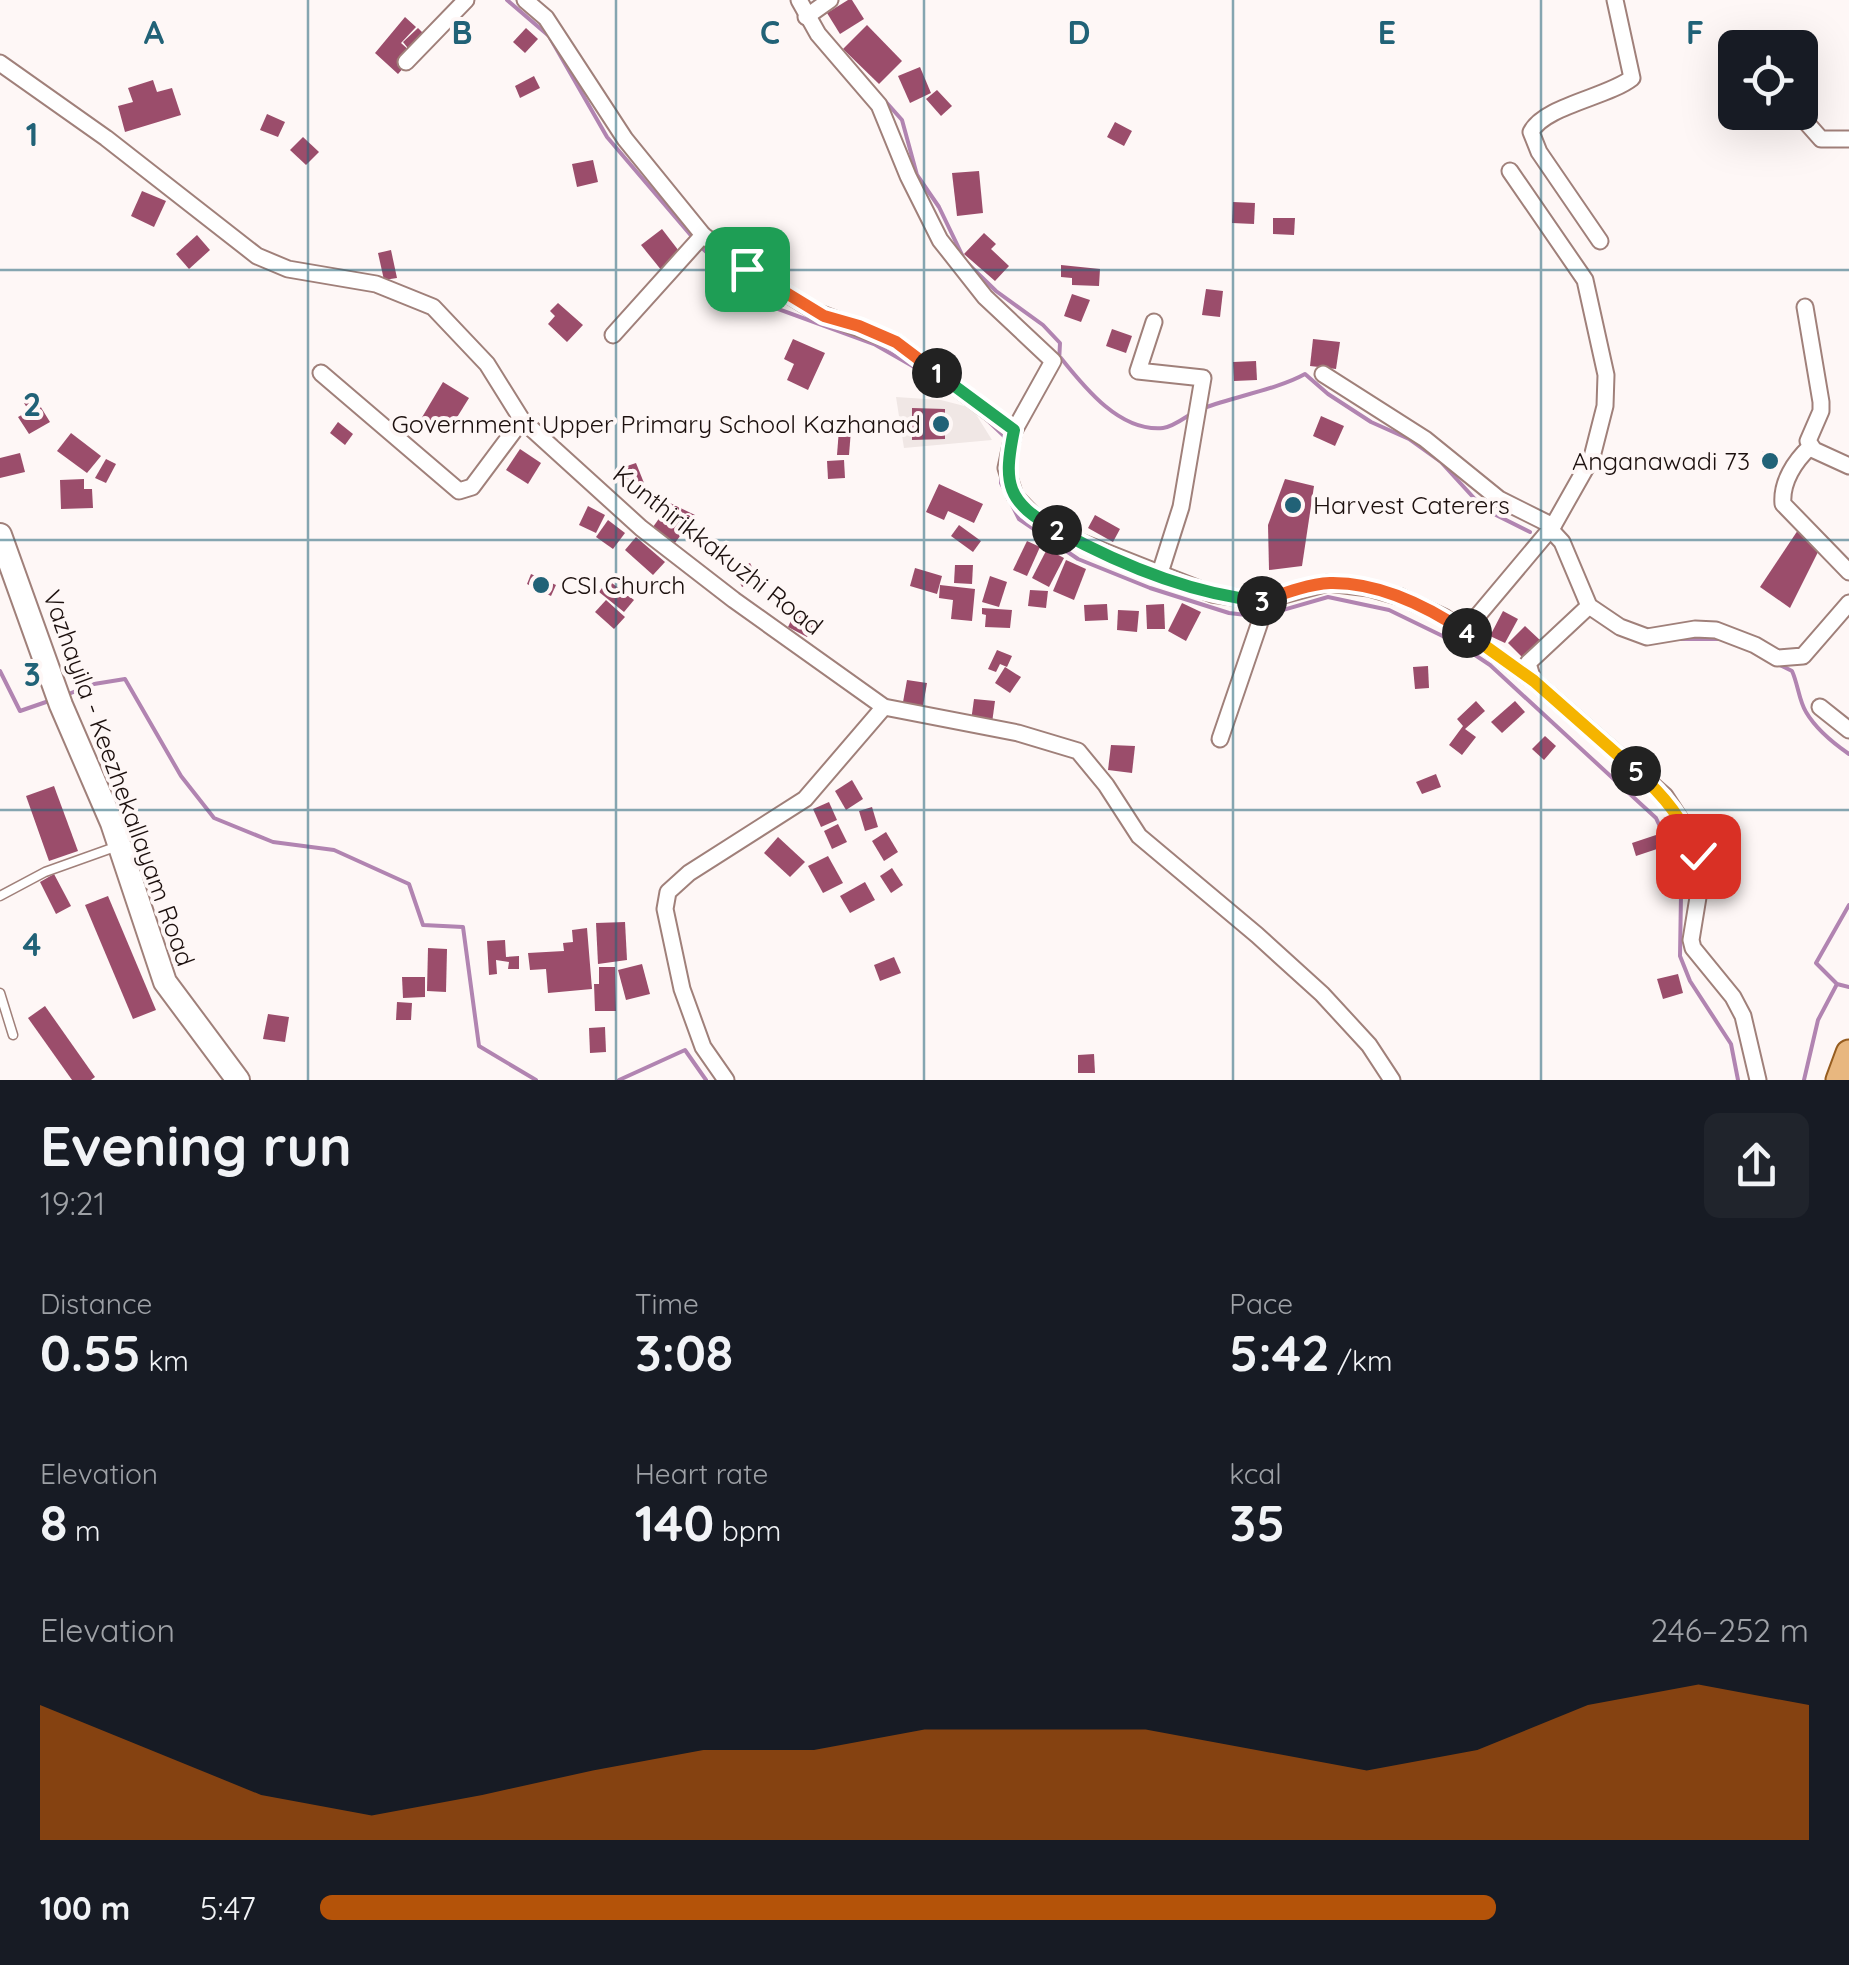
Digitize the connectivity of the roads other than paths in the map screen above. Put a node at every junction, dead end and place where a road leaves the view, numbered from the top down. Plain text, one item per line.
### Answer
1 (466, 0) edge
2 (525, 0) edge
3 (799, 0) edge
4 (830, 0) edge
5 (1615, 0) edge
6 (806, 17) junction
7 (406, 62) dead end
8 (0, 64) edge
9 (1814, 130) edge
10 (1849, 138) edge
11 (1510, 171) dead end
12 (702, 235) junction
13 (1600, 240) dead end
14 (1806, 307) dead end
15 (1154, 322) dead end
16 (613, 334) dead end
17 (321, 372) dead end
18 (1323, 374) dead end
19 (522, 420) junction
20 (1013, 435) junction
21 (1810, 447) junction
22 (1849, 466) edge
23 (1552, 528) junction
24 (0, 535) edge
25 (1849, 572) edge
26 (1159, 576) junction
27 (1261, 601) junction
28 (1849, 602) edge
29 (1589, 606) junction
30 (1464, 632) junction
31 (1534, 681) junction
32 (884, 707) junction
33 (1820, 707) dead end
34 (1849, 730) edge
35 (1220, 739) dead end
36 (120, 845) junction
37 (0, 896) edge
38 (0, 993) edge
39 (13, 1035) dead end
40 (1849, 1052) edge
41 (238, 1080) edge
42 (726, 1080) edge
43 (1392, 1080) edge
44 (1758, 1080) edge
45 (1839, 1080) edge

1 - 7 street
2 - 12 street
3 - 6 street
4 - 6 street
5 - 13 street
6 - 20 street
8 - 19 street, Kunthirikkakuzhi Road
9 - 10 street
11 - 23 street
12 - 16 street
12 - 20 street
14 - 21 street
15 - 26 street
17 - 19 street
18 - 23 street
19 - 32 street, Kunthirikkakuzhi Road
20 - 26 street
21 - 22 street
21 - 25 street
23 - 29 street
23 - 30 street
24 - 36 street, Vazhayila - Keezhekallayam Road
26 - 27 street
27 - 30 street
27 - 35 street
28 - 29 street
29 - 31 street
30 - 31 street
31 - 44 street
32 - 42 street
32 - 43 street, Kunthirikkakuzhi Road
33 - 34 street
36 - 37 lane
36 - 41 street, Vazhayila - Keezhekallayam Road
38 - 39 lane
40 - 45 main road

